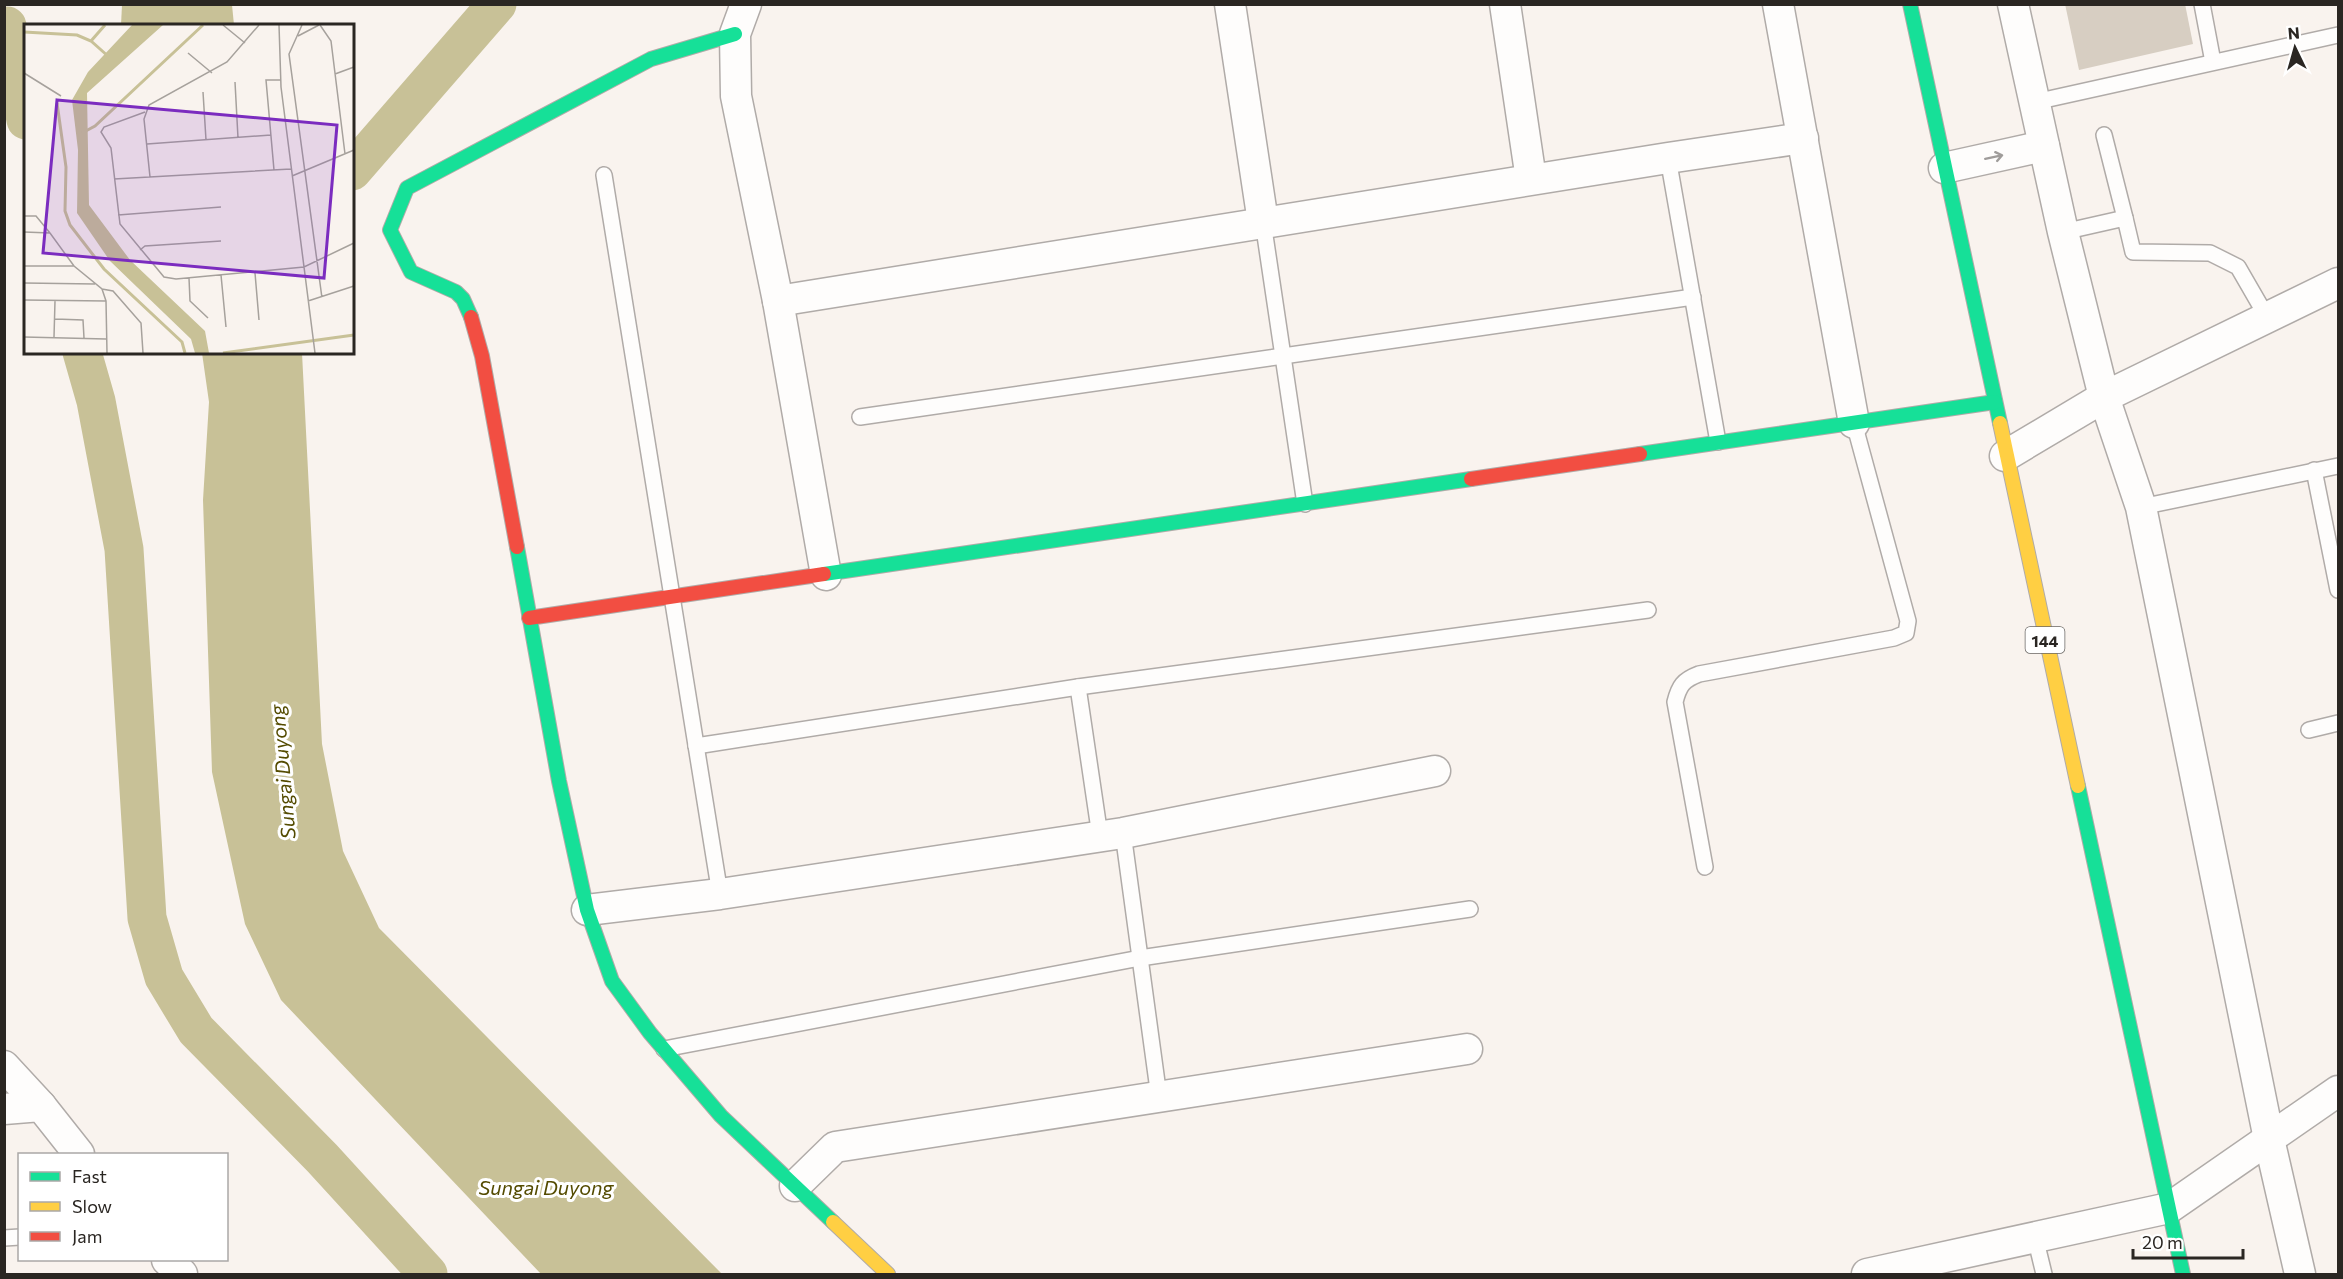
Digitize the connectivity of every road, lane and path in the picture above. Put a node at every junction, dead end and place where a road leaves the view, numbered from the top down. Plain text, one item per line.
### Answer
1 (746, 4) edge
2 (1230, 4) edge
3 (1505, 4) edge
4 (1778, 4) edge
5 (1910, 4) edge
6 (2013, 4) edge
7 (2202, 4) edge
8 (735, 34) junction
9 (2338, 35) edge
10 (2213, 62) junction
11 (2035, 102) junction
12 (2104, 135) dead end
13 (1803, 138) junction
14 (2044, 146) junction
15 (1668, 158) junction
16 (1944, 168) junction
17 (604, 175) dead end
18 (1531, 179) junction
19 (2125, 218) junction
20 (1263, 222) junction
21 (2063, 232) junction
22 (2338, 283) edge
23 (1693, 297) junction
24 (778, 301) junction
25 (2268, 319) junction
26 (1283, 356) junction
27 (2104, 397) junction
28 (1995, 402) junction
29 (860, 417) dead end
30 (1854, 423) junction
31 (1718, 442) junction
32 (2006, 456) junction
33 (2338, 466) edge
34 (2313, 470) junction
35 (1305, 504) junction
36 (2141, 507) junction
37 (826, 574) junction
38 (2338, 590) edge
39 (672, 597) junction
40 (1648, 610) dead end
41 (529, 618) junction
42 (1078, 687) junction
43 (2338, 723) edge
44 (2309, 730) dead end
45 (696, 746) junction
46 (1435, 771) dead end
47 (1111, 834) junction
48 (1705, 867) dead end
49 (720, 894) junction
50 (1470, 909) dead end
51 (587, 910) junction
52 (1140, 958) junction
53 (664, 1049) junction
54 (1467, 1049) dead end
55 (4, 1066) edge
56 (2338, 1092) edge
57 (1158, 1097) junction
58 (41, 1106) junction
59 (4, 1109) edge
60 (2269, 1139) junction
61 (77, 1153) edge
62 (795, 1186) junction
63 (2169, 1208) junction
64 (2035, 1237) junction
65 (168, 1261) edge
66 (182, 1275) edge
67 (888, 1275) edge
68 (1867, 1275) edge
69 (2044, 1275) edge
70 (2183, 1275) edge
71 (2300, 1275) edge

1 - 8 street
2 - 20 street
3 - 18 street
4 - 13 street
5 - 16 street, 144
6 - 11 street
7 - 10 lane
8 - 24 street
8 - 41 street
9 - 10 lane
10 - 11 lane
11 - 14 street
12 - 19 lane
13 - 15 street
13 - 30 street
16 -> 14 street
14 - 21 street
15 - 18 street
15 - 23 lane
16 - 28 street, 144
17 - 39 lane
18 - 20 street
19 - 21 lane
19 - 25 lane
20 - 24 street
20 - 26 lane
21 - 27 street
22 - 25 street
23 - 26 lane
23 - 31 lane
24 - 37 street
25 - 27 street
26 - 29 lane
26 - 35 lane
27 - 32 street
27 - 36 street
28 - 30 street
28 - 32 street, 144
30 - 31 street
30 - 48 lane
31 - 35 street
32 - 63 street, 144
33 - 34 lane
34 - 36 lane
34 - 38 lane
35 - 37 street
36 - 60 street
37 - 39 street
39 - 41 street
39 - 45 lane
40 - 42 lane
41 - 51 street
42 - 45 lane
42 - 47 lane
43 - 44 lane
45 - 49 lane
46 - 47 street
47 - 49 street
47 - 52 lane
49 - 51 street
50 - 52 lane
51 - 53 street
52 - 53 lane
52 - 57 lane
53 - 62 street
54 - 57 street
55 - 58 street
56 - 60 street
57 - 62 street
58 - 59 street
58 - 61 street
60 - 63 street
60 - 71 street
62 - 67 street
63 - 64 street
63 - 70 street, 144
64 - 68 street
64 - 69 lane
65 - 66 street

